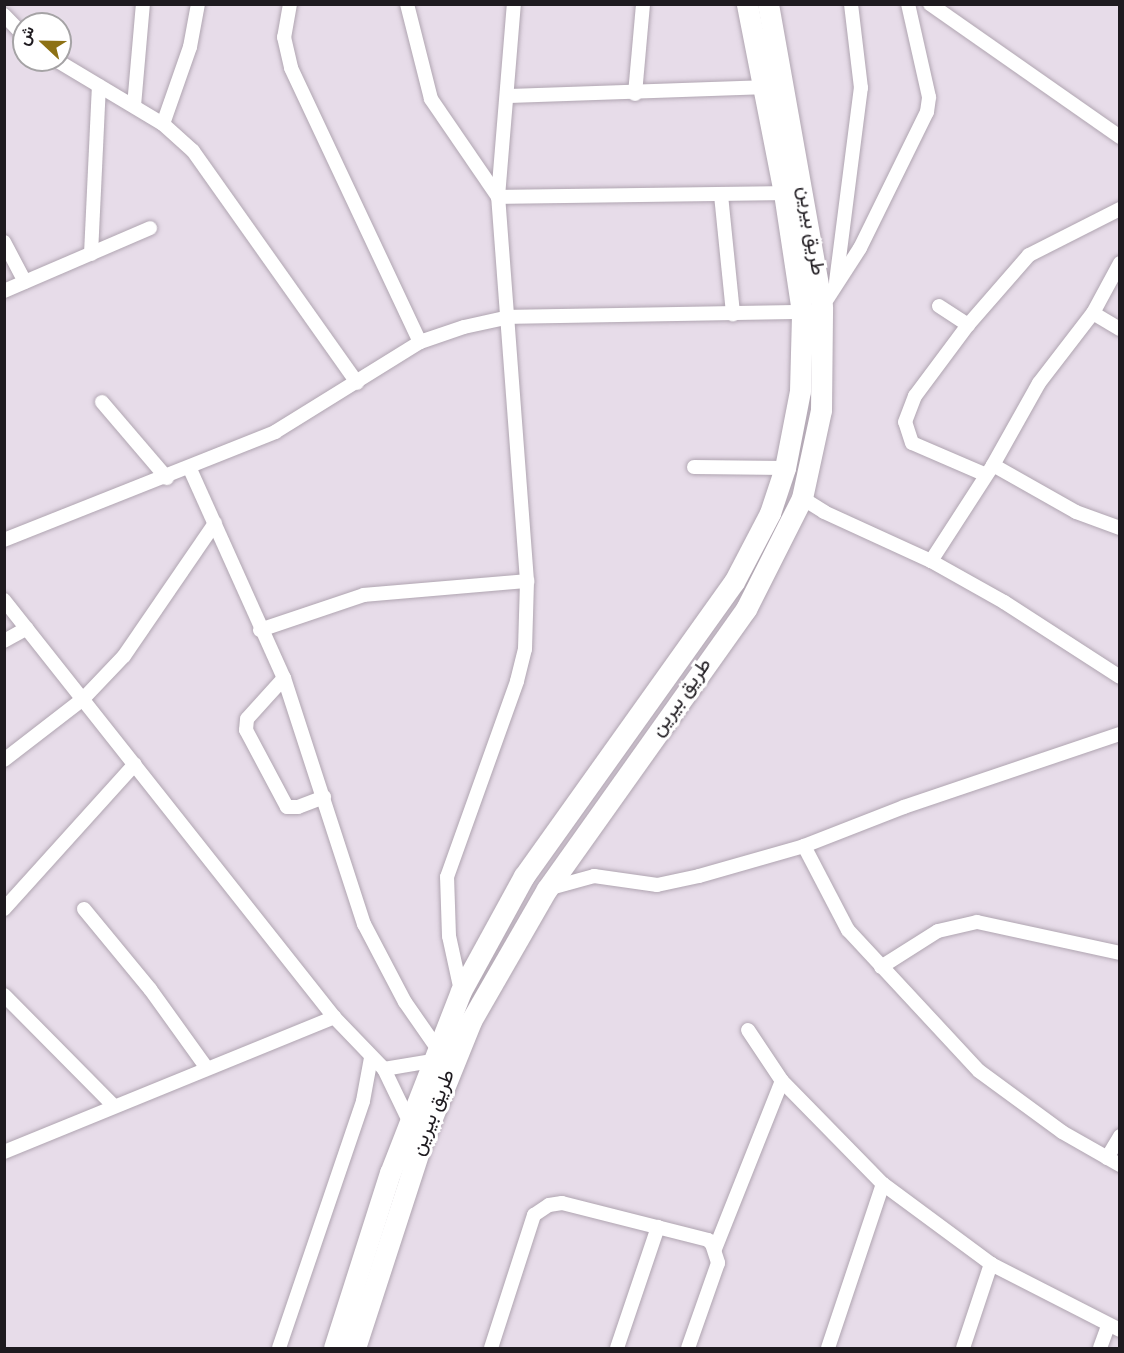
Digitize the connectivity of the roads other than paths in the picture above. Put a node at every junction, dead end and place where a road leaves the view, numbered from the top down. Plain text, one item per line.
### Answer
1 (143, 4) edge
2 (198, 4) edge
3 (290, 4) edge
4 (407, 4) edge
5 (514, 4) edge
6 (643, 4) edge
7 (747, 4) edge
8 (768, 4) edge
9 (851, 4) edge
10 (908, 4) edge
11 (930, 4) edge
12 (72, 70) edge
13 (99, 86) junction
14 (762, 87) junction
15 (635, 94) junction
16 (509, 96) junction
17 (134, 106) junction
18 (163, 124) junction
19 (1119, 137) edge
20 (784, 193) junction
21 (722, 195) junction
22 (498, 197) junction
23 (1119, 209) edge
24 (150, 228) dead end
25 (4, 242) edge
26 (91, 254) junction
27 (1119, 263) edge
28 (25, 282) junction
29 (836, 287) junction
30 (4, 291) edge
31 (939, 306) dead end
32 (812, 310) junction
33 (1093, 313) junction
34 (733, 314) junction
35 (509, 317) junction
36 (968, 325) junction
37 (1119, 329) edge
38 (420, 342) junction
39 (357, 383) junction
40 (102, 402) dead end
41 (694, 467) dead end
42 (785, 468) junction
43 (190, 469) junction
44 (988, 470) junction
45 (167, 478) junction
46 (798, 508) junction
47 (824, 512) junction
48 (215, 523) junction
49 (1119, 528) edge
50 (4, 540) edge
51 (931, 561) junction
52 (527, 581) junction
53 (4, 600) edge
54 (27, 628) junction
55 (260, 630) junction
56 (4, 641) edge
57 (1119, 677) edge
58 (284, 678) junction
59 (83, 699) junction
60 (1119, 734) edge
61 (4, 760) edge
62 (135, 764) junction
63 (324, 796) junction
64 (804, 846) junction
65 (547, 889) junction
66 (4, 909) edge
67 (84, 909) dead end
68 (1119, 953) edge
69 (881, 966) junction
70 (461, 991) junction
71 (4, 994) edge
72 (334, 1017) junction
73 (748, 1030) dead end
74 (434, 1054) junction
75 (371, 1058) junction
76 (206, 1067) junction
77 (384, 1069) junction
78 (782, 1081) junction
79 (113, 1105) junction
80 (409, 1121) junction
81 (1119, 1136) edge
82 (4, 1152) edge
83 (1113, 1162) edge
84 (883, 1184) junction
85 (658, 1227) junction
86 (715, 1249) junction
87 (991, 1264) junction
88 (1114, 1328) edge
89 (279, 1348) edge
90 (334, 1348) edge
91 (355, 1348) edge
92 (491, 1348) edge
93 (617, 1348) edge
94 (688, 1348) edge
95 (828, 1348) edge
96 (963, 1348) edge
97 (1100, 1348) edge

1 - 17 street
2 - 18 street
3 - 38 street
4 - 22 street
5 - 16 street
6 - 15 street
7 - 14 main road, طريق بيرين
8 - 32 main road, طريق بيرين
9 - 29 street
10 - 29 street
11 - 19 street
12 - 13 street
13 - 17 street
13 - 26 street
14 - 15 street
14 - 20 main road, طريق بيرين
15 - 16 street
16 - 22 street
17 - 18 street
18 - 39 street
20 - 21 street
20 - 32 main road, طريق بيرين
21 - 22 street
21 - 34 street
22 - 35 street
23 - 36 street
24 - 26 street
25 - 28 street
26 - 28 street
27 - 33 street
28 - 30 street
29 - 32 street
31 - 36 street
32 - 34 street
32 - 42 main road, طريق بيرين
32 - 46 main road, طريق بيرين
33 - 37 street
33 - 44 street
34 - 35 street
35 - 38 street
35 - 52 street
36 - 44 street
38 - 39 street
39 - 43 street
40 - 45 street
41 - 42 street
42 - 70 main road, طريق بيرين
43 - 45 street
43 - 48 street
44 - 49 street
44 - 51 street
45 - 50 street
46 - 47 street
46 - 47 street
46 - 65 main road, طريق بيرين
47 - 51 street
48 - 55 street
48 - 59 street
51 - 57 street
52 - 55 street
52 - 70 street
53 - 54 street
54 - 56 street
54 - 59 street
55 - 58 street
58 - 63 street
58 - 63 street
59 - 61 street
59 - 62 street
60 - 64 street
62 - 66 street
62 - 72 street
63 - 74 street
64 - 65 street
64 - 69 street
65 - 91 main road, طريق بيرين
67 - 76 street
68 - 69 street
69 - 83 street
70 - 74 main road, طريق بيرين
71 - 79 street
72 - 75 street
72 - 76 street
73 - 78 street
74 - 77 street
74 - 80 main road, طريق بيرين
75 - 77 street
75 - 89 street
76 - 79 street
77 - 80 street
78 - 84 street
78 - 86 street
79 - 82 street
80 - 90 main road, طريق بيرين
81 - 83 street
84 - 87 street
84 - 95 street
85 - 86 street
85 - 92 street
85 - 93 street
86 - 94 street
87 - 88 street
87 - 96 street
88 - 97 street

